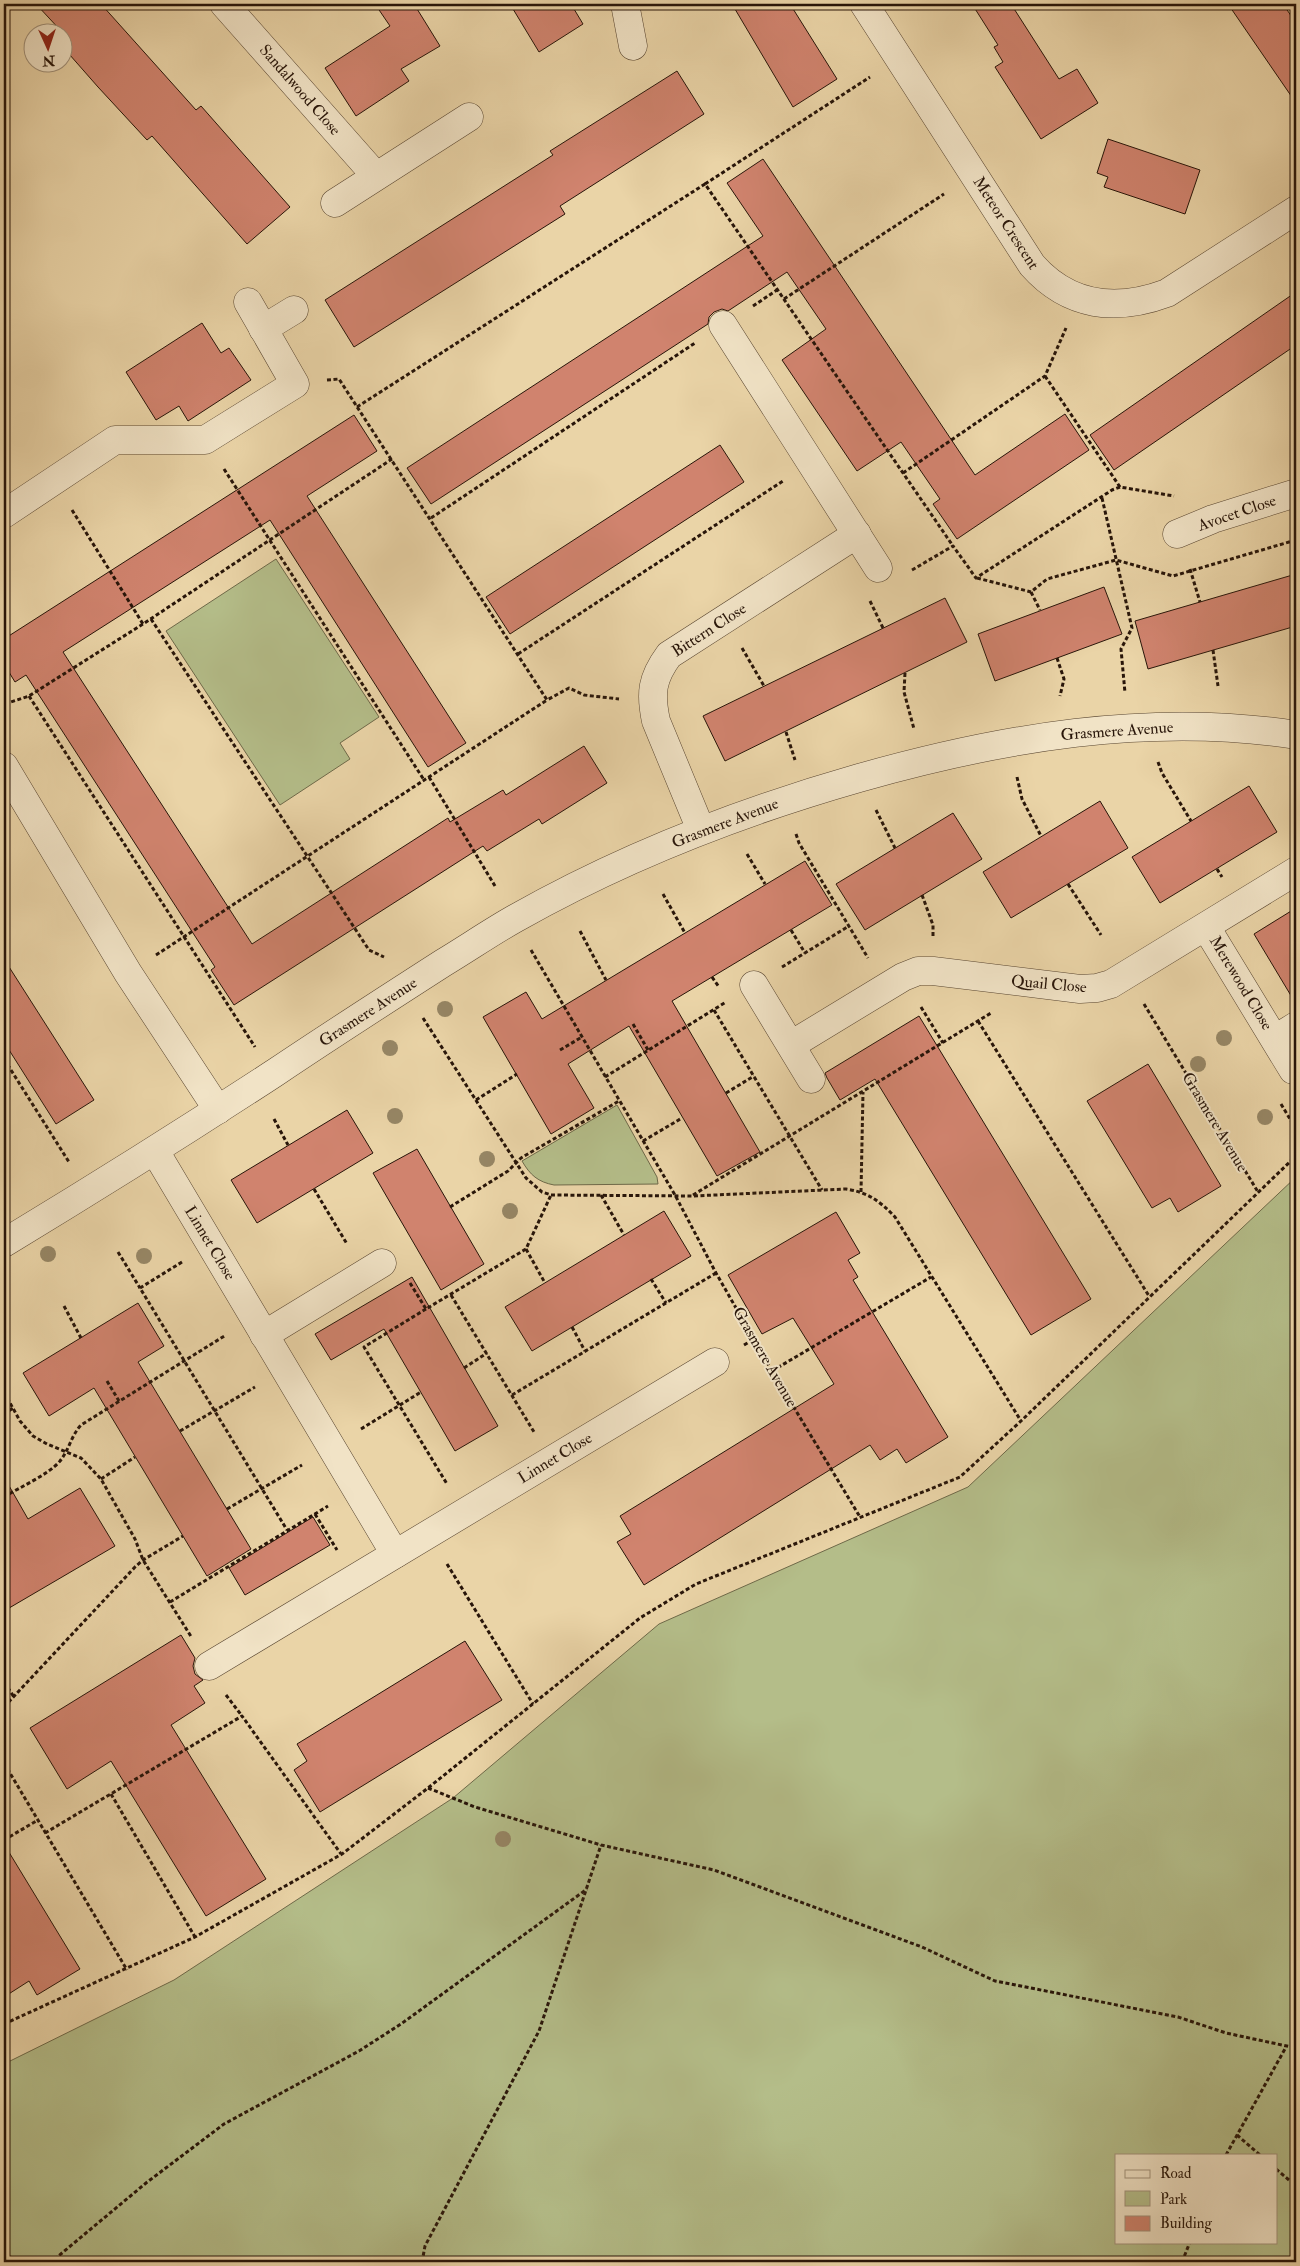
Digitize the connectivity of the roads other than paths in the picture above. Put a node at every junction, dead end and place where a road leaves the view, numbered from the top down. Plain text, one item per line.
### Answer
1 (224, 4) edge
2 (625, 4) edge
3 (864, 4) edge
4 (634, 46) dead end
5 (469, 117) dead end
6 (376, 176) junction
7 (335, 203) dead end
8 (1296, 210) edge
9 (248, 302) dead end
10 (294, 310) dead end
11 (722, 325) road end
12 (263, 329) junction
13 (1296, 493) edge
14 (4, 514) edge
15 (856, 534) junction
16 (1177, 534) dead end
17 (878, 568) road end
18 (1296, 735) edge
19 (4, 766) edge
20 (701, 830) junction
21 (1296, 871) edge
22 (1206, 927) junction
23 (754, 985) dead end
24 (1286, 1033) edge
25 (791, 1045) junction
26 (1293, 1070) dead end
27 (811, 1079) dead end
28 (218, 1110) junction
29 (155, 1151) junction
30 (4, 1243) edge
31 (373, 1269) road end
32 (259, 1326) junction
33 (715, 1362) dead end
34 (395, 1554) junction
35 (209, 1666) road end

1 - 6 street, Sandalwood Close
2 - 4 street
3 - 8 street, Meteor Crescent
5 - 6 street
6 - 7 street
9 - 12 street
10 - 12 street
11 - 15 street
12 - 14 street
13 - 16 street, Avocet Close
15 - 17 street
15 - 20 street, Bittern Close
18 - 20 street, Grasmere Avenue
19 - 28 street
20 - 28 street, Grasmere Avenue
21 - 22 street, Quail Close
22 - 24 street, Merewood Close
22 - 25 street, Quail Close
23 - 25 street
24 - 26 street, Merewood Close
25 - 27 street
28 - 29 street, Grasmere Avenue
29 - 30 street, Grasmere Avenue
29 - 32 street, Linnet Close
31 - 32 street
32 - 34 street, Linnet Close
33 - 34 street, Linnet Close
34 - 35 street, Linnet Close

